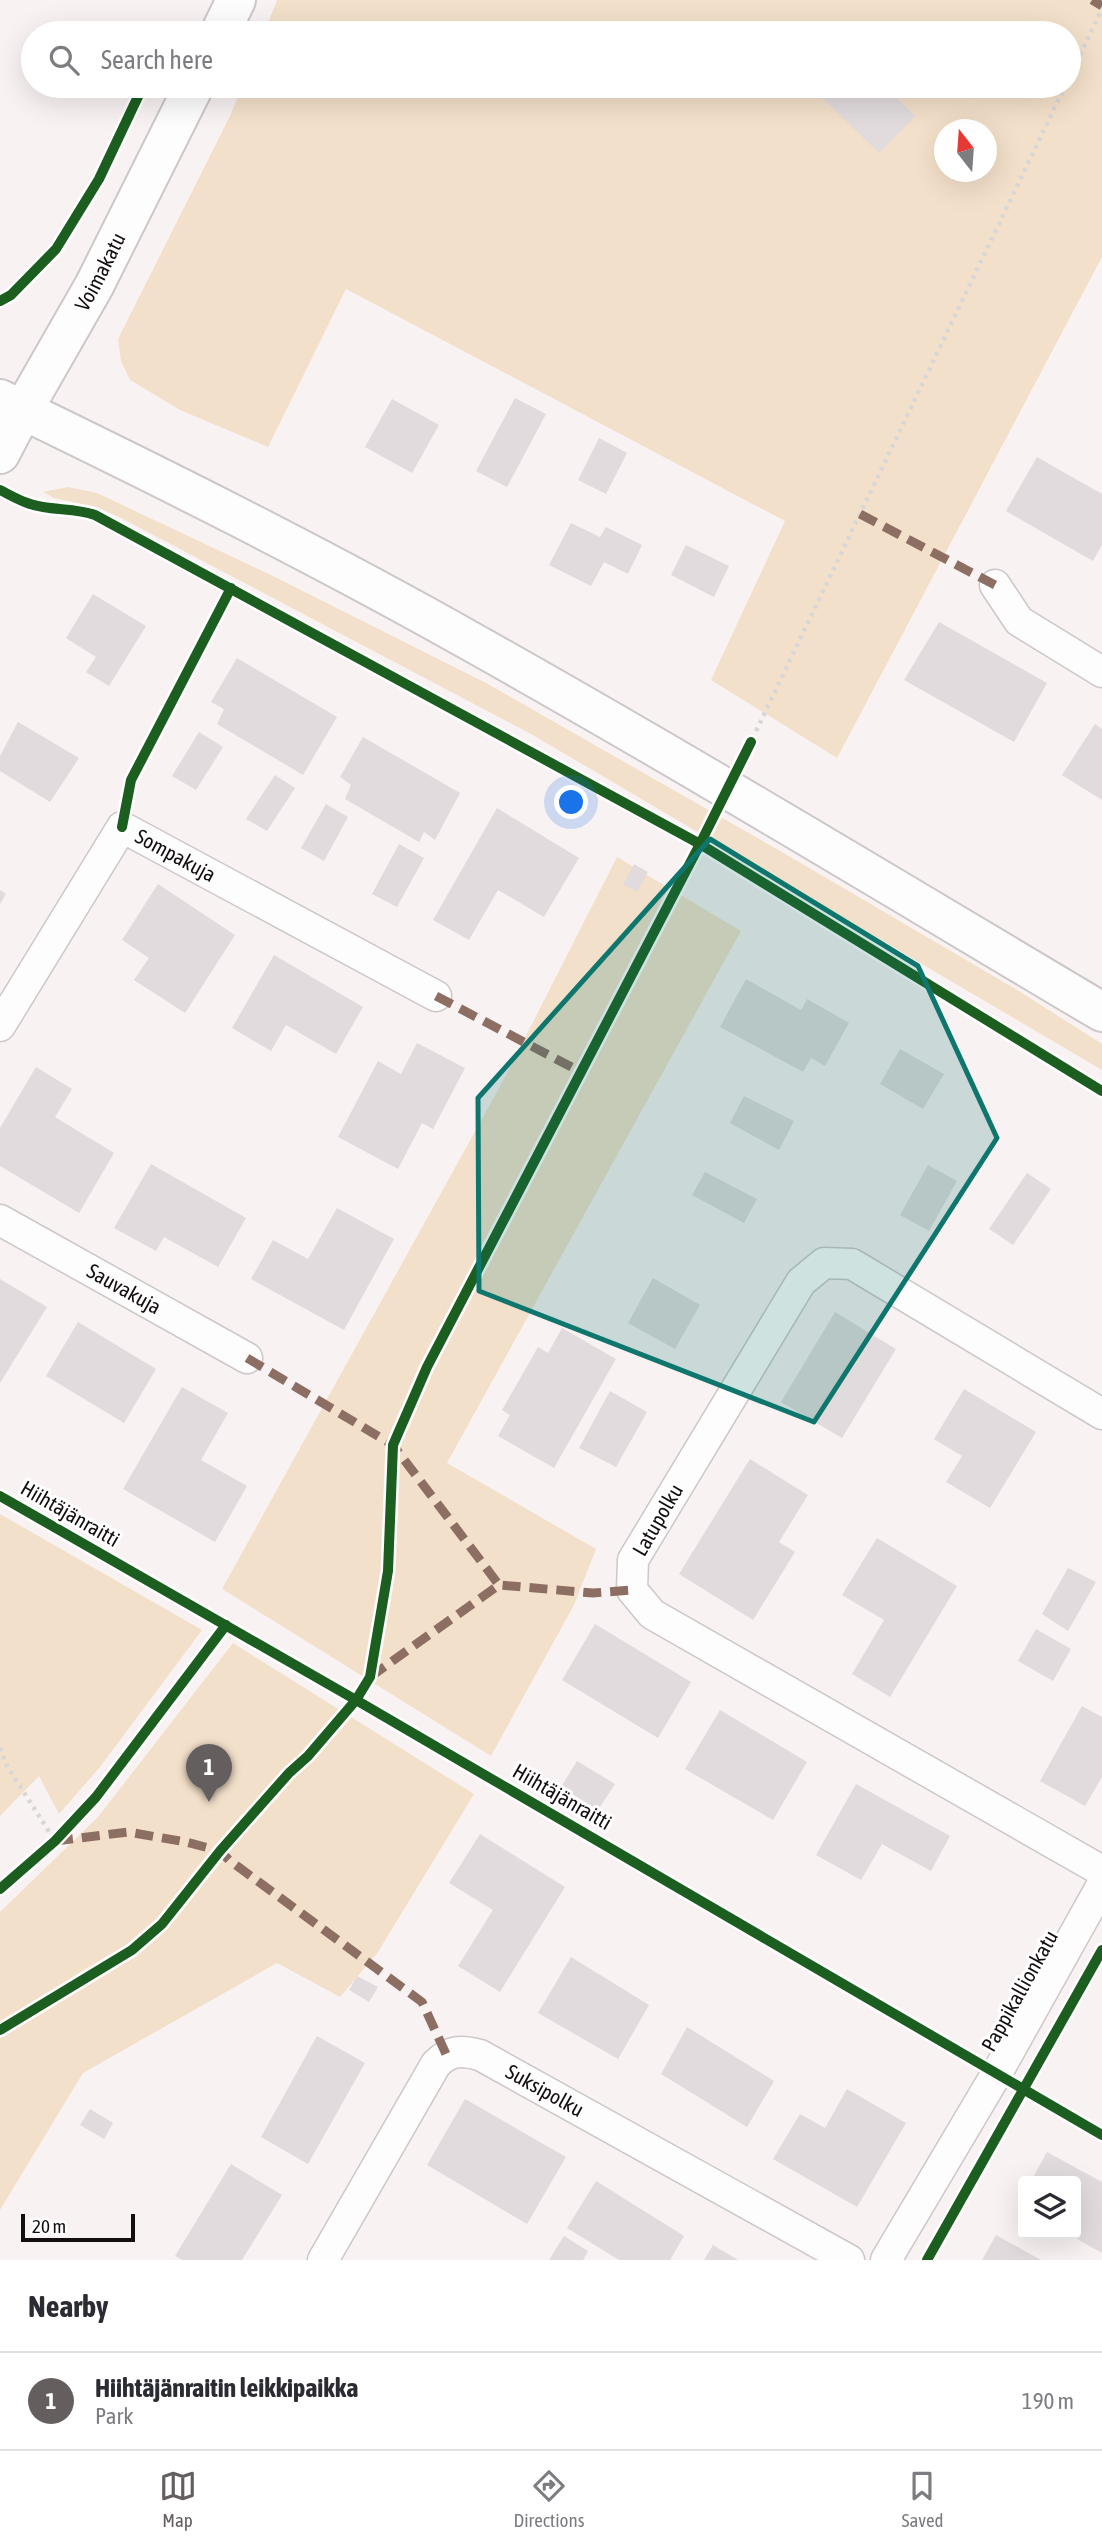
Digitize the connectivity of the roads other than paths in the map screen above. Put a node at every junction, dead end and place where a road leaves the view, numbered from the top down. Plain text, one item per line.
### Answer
1 (236, 0) edge
2 (226, 21) edge
3 (188, 98) edge
4 (11, 404) edge
5 (0, 454) edge
6 (995, 585) dead end
7 (1102, 671) edge
8 (436, 996) dead end
9 (1102, 1012) edge
10 (0, 1026) edge
11 (0, 1220) edge
12 (247, 1358) dead end
13 (1102, 1414) edge
14 (1102, 1871) edge
15 (1102, 1885) edge
16 (323, 2260) edge
17 (849, 2260) edge
18 (886, 2260) edge

1 - 2 street
3 - 4 street, Voimakatu
4 - 5 street, Voimakatu
4 - 9 street
6 - 7 street
8 - 10 street, Sompakuja
11 - 12 street, Sauvakuja
13 - 14 street, Latupolku
15 - 18 street, Pappikallionkatu
16 - 17 street, Suksipolku

